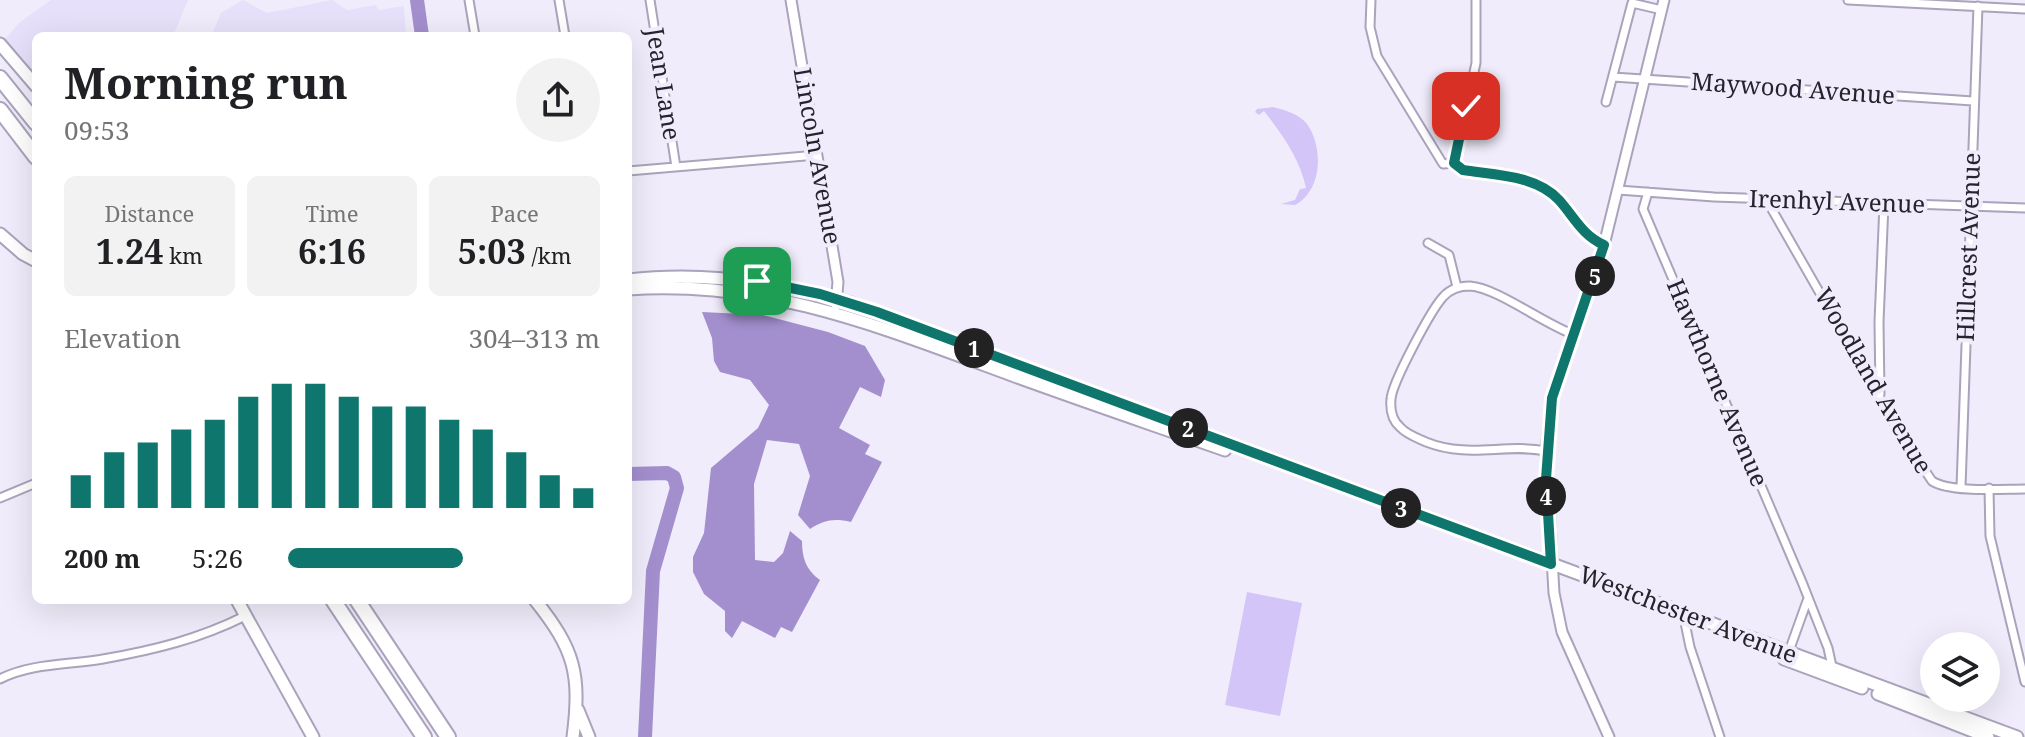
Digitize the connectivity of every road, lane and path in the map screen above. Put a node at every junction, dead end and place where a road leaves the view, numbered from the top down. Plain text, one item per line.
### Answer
1 (469, 0) edge
2 (559, 0) edge
3 (650, 0) edge
4 (791, 0) edge
5 (1371, 0) edge
6 (1476, 0) edge
7 (1848, 0) edge
8 (1890, 1) edge
9 (1663, 5) edge
10 (1978, 6) junction
11 (2025, 9) edge
12 (474, 32) edge
13 (564, 32) edge
14 (0, 44) edge
15 (1613, 77) junction
16 (0, 78) edge
17 (1645, 78) junction
18 (32, 81) edge
19 (1973, 101) junction
20 (1606, 102) dead end
21 (0, 110) edge
22 (32, 118) edge
23 (32, 152) edge
24 (817, 155) junction
25 (1454, 163) junction
26 (676, 167) junction
27 (632, 171) edge
28 (1618, 190) junction
29 (1648, 192) junction
30 (1766, 199) junction
31 (1884, 204) junction
32 (1971, 207) junction
33 (2025, 208) edge
34 (0, 234) edge
35 (1428, 243) dead end
36 (1604, 245) junction
37 (23, 254) junction
38 (32, 259) edge
39 (32, 263) edge
40 (632, 280) edge
41 (1457, 287) junction
42 (632, 289) edge
43 (837, 299) junction
44 (835, 312) junction
45 (1575, 335) junction
46 (1880, 396) junction
47 (1546, 451) junction
48 (32, 485) edge
49 (1961, 487) junction
50 (1989, 488) junction
51 (2025, 489) edge
52 (0, 498) edge
53 (1552, 568) junction
54 (1807, 601) junction
55 (239, 604) edge
56 (336, 604) edge
57 (360, 604) edge
58 (538, 604) edge
59 (245, 616) junction
60 (1684, 618) junction
61 (1790, 658) junction
62 (1832, 674) junction
63 (0, 679) edge
64 (2025, 682) edge
65 (577, 706) junction
66 (313, 737) edge
67 (424, 737) edge
68 (448, 737) edge
69 (573, 737) edge
70 (589, 737) edge
71 (1609, 737) edge
72 (1720, 737) edge
73 (1988, 737) edge
74 (2017, 737) edge

1 - 12 street
2 - 13 street
3 - 26 street, Jean Lane
4 - 24 street, Lincoln Avenue
5 - 25 street
6 - 25 street
7 - 8 street
8 - 10 street
9 - 15 street
9 - 17 street
10 - 11 street
10 - 19 street, Hillcrest Avenue
14 - 18 main road
15 - 17 street, Maywood Avenue
15 - 20 street
16 - 22 highway
17 - 19 street, Maywood Avenue
17 - 28 street
19 - 32 street, Hillcrest Avenue
21 - 23 highway
24 - 26 street
24 - 43 street, Lincoln Avenue
25 - 36 street
26 - 27 street
28 - 29 street
28 - 36 street
29 - 30 street, Irenhyl Avenue
29 - 54 street, Hawthorne Avenue
30 - 31 street, Irenhyl Avenue
30 - 46 street, Woodland Avenue
31 - 32 street, Irenhyl Avenue
31 - 46 street
32 - 33 street, Irenhyl Avenue
32 - 49 street, Hillcrest Avenue
34 - 37 main road
35 - 41 street
36 - 45 street
37 - 38 main road
37 - 39 main road
40 - 43 main road, Westchester Avenue
41 - 45 street
41 - 47 street
42 - 44 main road, Westchester Avenue
43 - 44 street, Lincoln Avenue
43 - 53 main road, Westchester Avenue
44 - 53 main road, Westchester Avenue
45 - 47 street
46 - 49 street, Woodland Avenue
47 - 53 street
48 - 52 street
49 - 50 street, Woodland Avenue
50 - 51 street, Woodland Avenue
50 - 64 street
53 - 60 main road, Westchester Avenue
53 - 71 street
54 - 61 street
54 - 62 street, Hawthorne Avenue
55 - 59 main road
56 - 67 highway
57 - 68 highway
58 - 65 main road
59 - 63 street
59 - 66 main road
60 - 61 main road, Westchester Avenue
60 - 72 street
61 - 62 main road, Westchester Avenue
62 - 73 main road, Westchester Avenue
62 - 74 main road, Westchester Avenue
65 - 69 main road
65 - 70 main road

